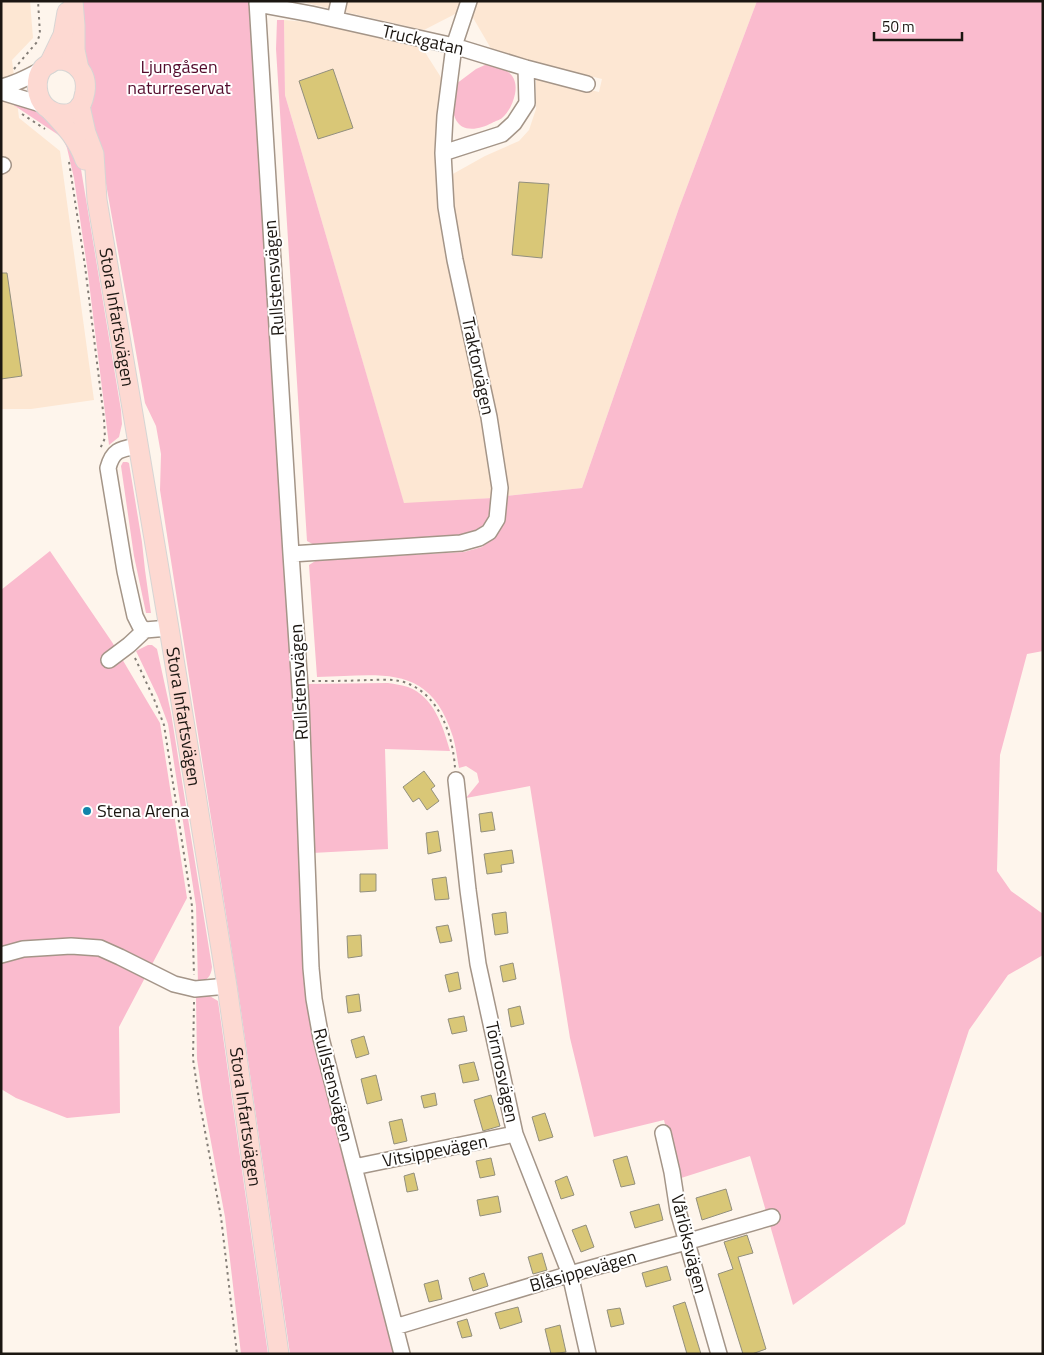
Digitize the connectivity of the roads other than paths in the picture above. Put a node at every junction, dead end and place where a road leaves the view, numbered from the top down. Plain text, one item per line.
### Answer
1 (67, 1) edge
2 (73, 1) edge
3 (339, 1) edge
4 (469, 1) edge
5 (257, 2) edge
6 (335, 19) junction
7 (454, 46) junction
8 (46, 66) junction
9 (79, 68) junction
10 (526, 68) junction
11 (587, 84) dead end
12 (4, 88) edge
13 (80, 106) junction
14 (48, 108) junction
15 (443, 153) junction
16 (97, 200) junction
17 (138, 446) junction
18 (291, 554) junction
19 (169, 628) junction
20 (146, 630) junction
21 (109, 660) dead end
22 (456, 780) road end
23 (2, 953) edge
24 (226, 986) junction
25 (663, 1133) dead end
26 (516, 1134) junction
27 (354, 1167) junction
28 (772, 1217) dead end
29 (686, 1242) junction
30 (570, 1274) junction
31 (395, 1327) junction
32 (279, 1354) edge
33 (402, 1354) edge
34 (588, 1354) edge
35 (719, 1354) edge

1 - 8 main road
2 - 9 main road
3 - 6 street
4 - 7 street, Traktorvägen
5 - 6 street, Truckgatan
5 - 18 street, Rullstensvägen
6 - 7 street, Truckgatan
7 - 10 street, Truckgatan
7 - 15 street, Traktorvägen
8 - 9 main road
8 - 12 street
8 - 14 main road
9 - 13 main road
10 - 11 street, Truckgatan
10 - 15 street
12 - 14 street
13 - 14 main road
13 - 16 main road, Stora Infartsvägen
14 - 16 main road, Stora Infartsvägen
15 - 18 street, Traktorvägen
16 - 17 main road, Stora Infartsvägen
17 - 19 main road, Stora Infartsvägen
17 - 20 street
18 - 27 street, Rullstensvägen
19 - 20 street
19 - 24 main road, Stora Infartsvägen
20 - 21 street
22 - 26 street, Törnrosvägen
23 - 24 street
24 - 32 main road, Stora Infartsvägen
25 - 29 street, Vårlöksvägen
26 - 27 street, Vitsippevägen
26 - 30 street, Törnrosvägen
27 - 31 street, Rullstensvägen
28 - 29 street, Blåsippevägen
29 - 30 street, Blåsippevägen
29 - 35 street, Vårlöksvägen
30 - 31 street, Blåsippevägen
30 - 34 street, Törnrosvägen
31 - 33 street, Rullstensvägen

